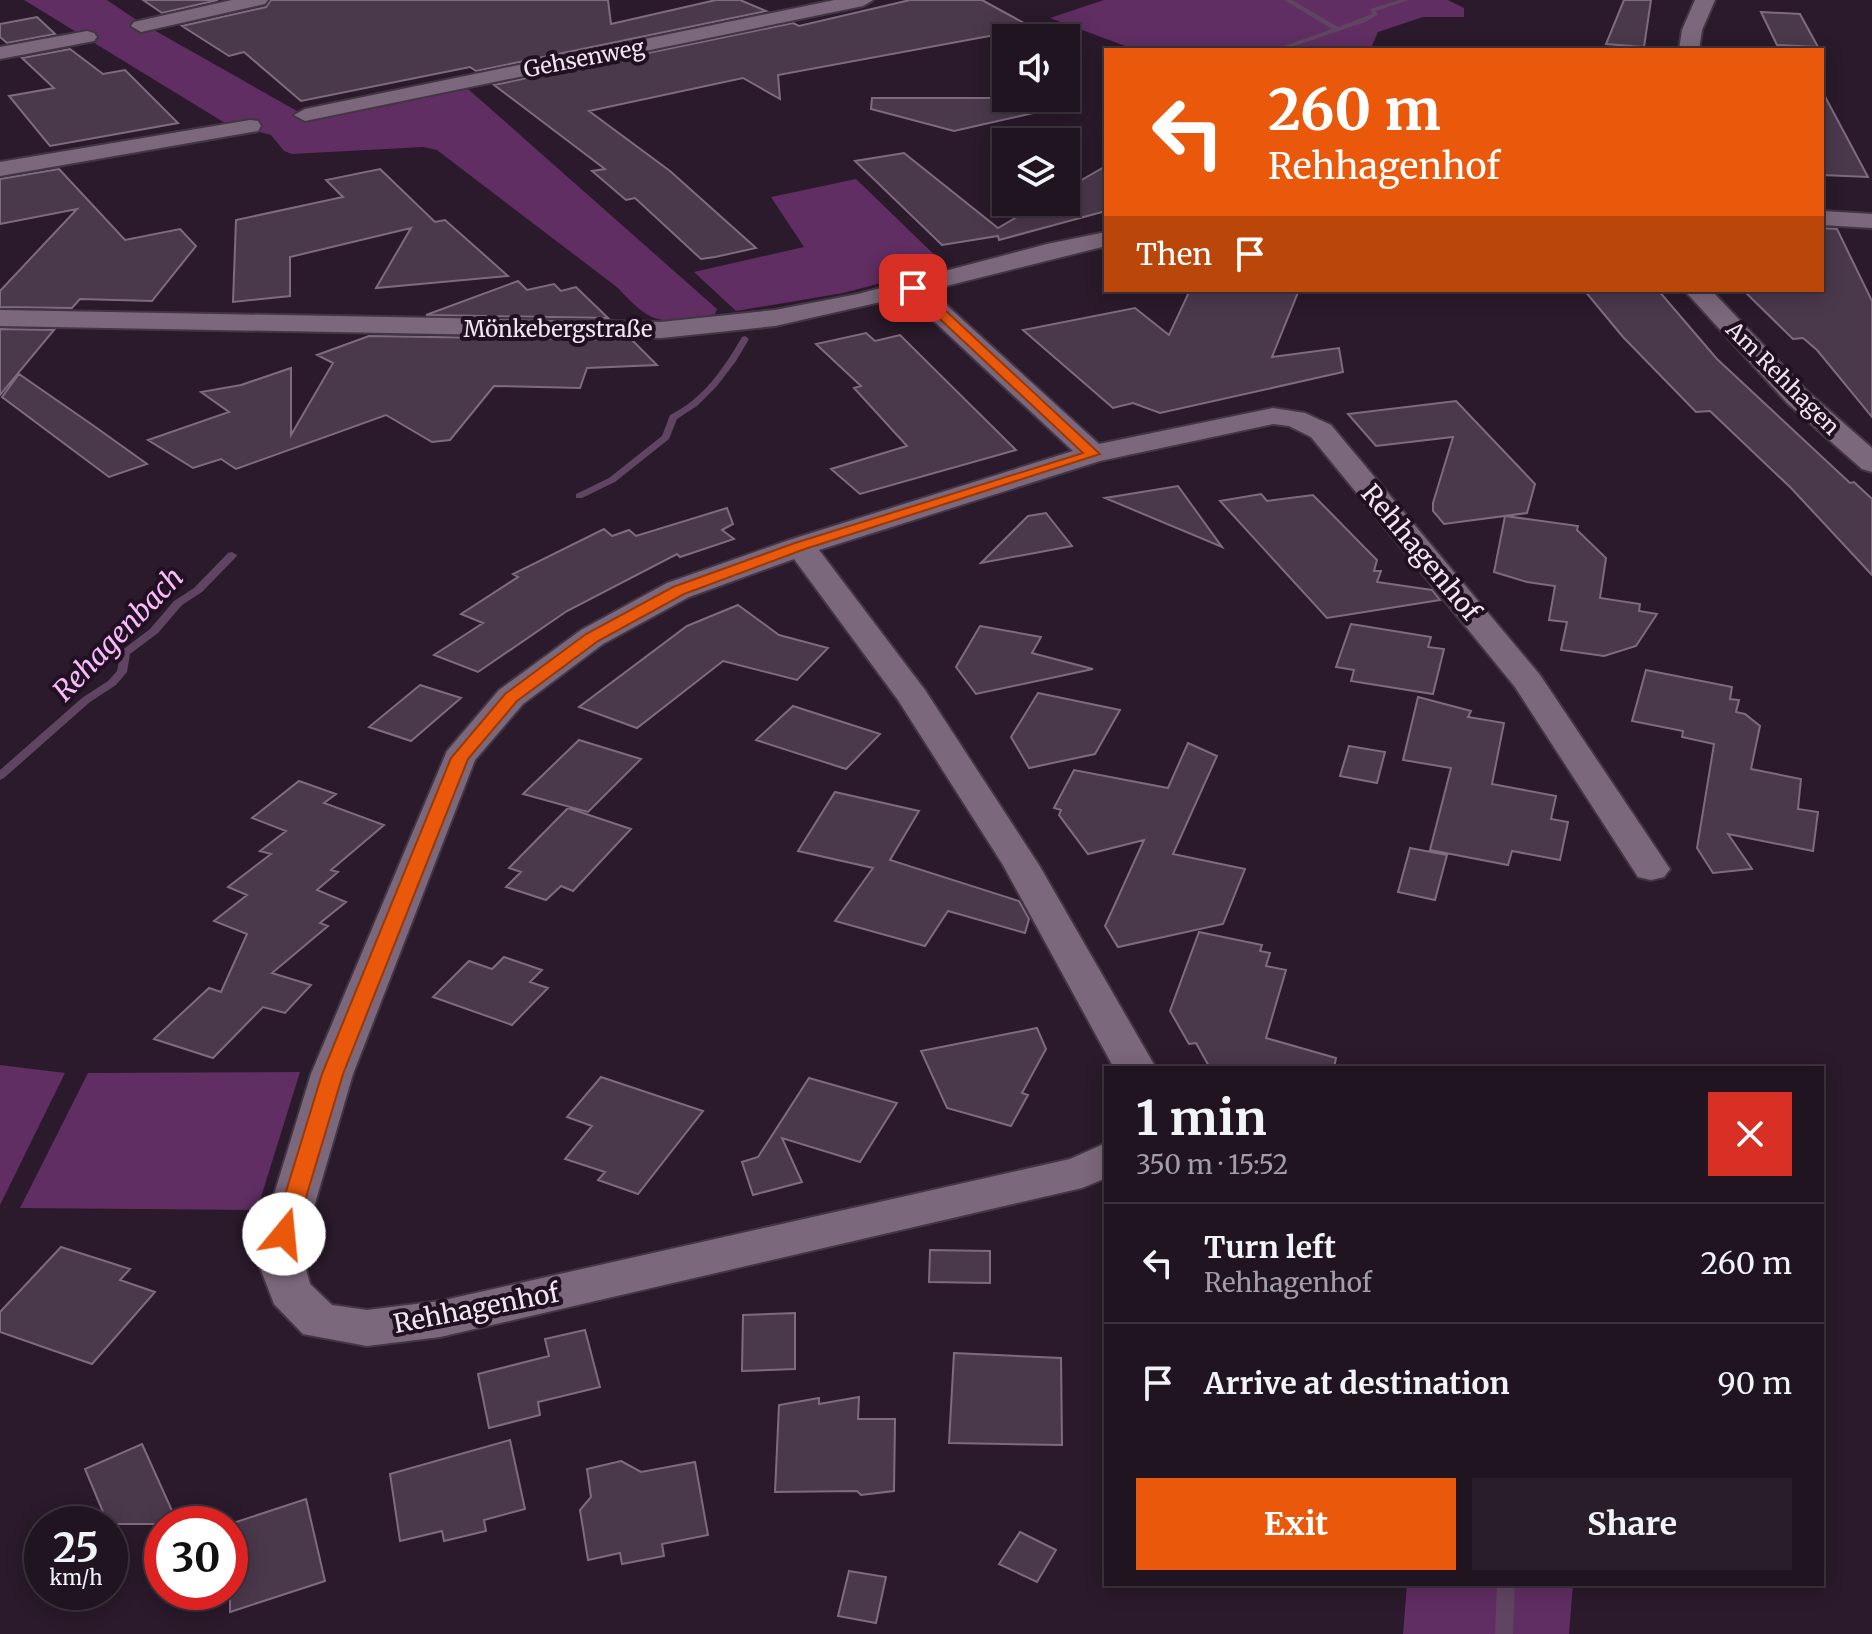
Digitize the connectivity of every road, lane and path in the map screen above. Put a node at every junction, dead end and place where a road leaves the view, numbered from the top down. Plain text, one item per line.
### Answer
1 (258, 0) edge
2 (806, 0) edge
3 (863, 0) edge
4 (1705, 0) edge
5 (826, 8) junction
6 (141, 26) dead end
7 (87, 37) dead end
8 (1689, 48) edge
9 (0, 53) edge
10 (305, 115) dead end
11 (250, 126) dead end
12 (0, 169) edge
13 (1824, 218) edge
14 (1872, 221) edge
15 (1104, 239) edge
16 (913, 288) junction
17 (1699, 292) edge
18 (0, 318) edge
19 (1093, 454) junction
20 (1872, 463) edge
21 (800, 546) junction
22 (1651, 869) dead end
23 (1134, 1066) edge
24 (1104, 1160) edge

1 - 6 street
2 - 5 street
3 - 5 street, Gehsenweg
4 - 8 street
5 - 10 street, Gehsenweg
7 - 9 street
11 - 12 street
13 - 14 street
15 - 16 street, Mönkebergstraße
16 - 18 street, Mönkebergstraße
16 - 19 street
17 - 20 street, Am Rehhagen
19 - 21 street, Rehhagenhof
19 - 22 street, Rehhagenhof
21 - 23 street
21 - 24 street, Rehhagenhof

